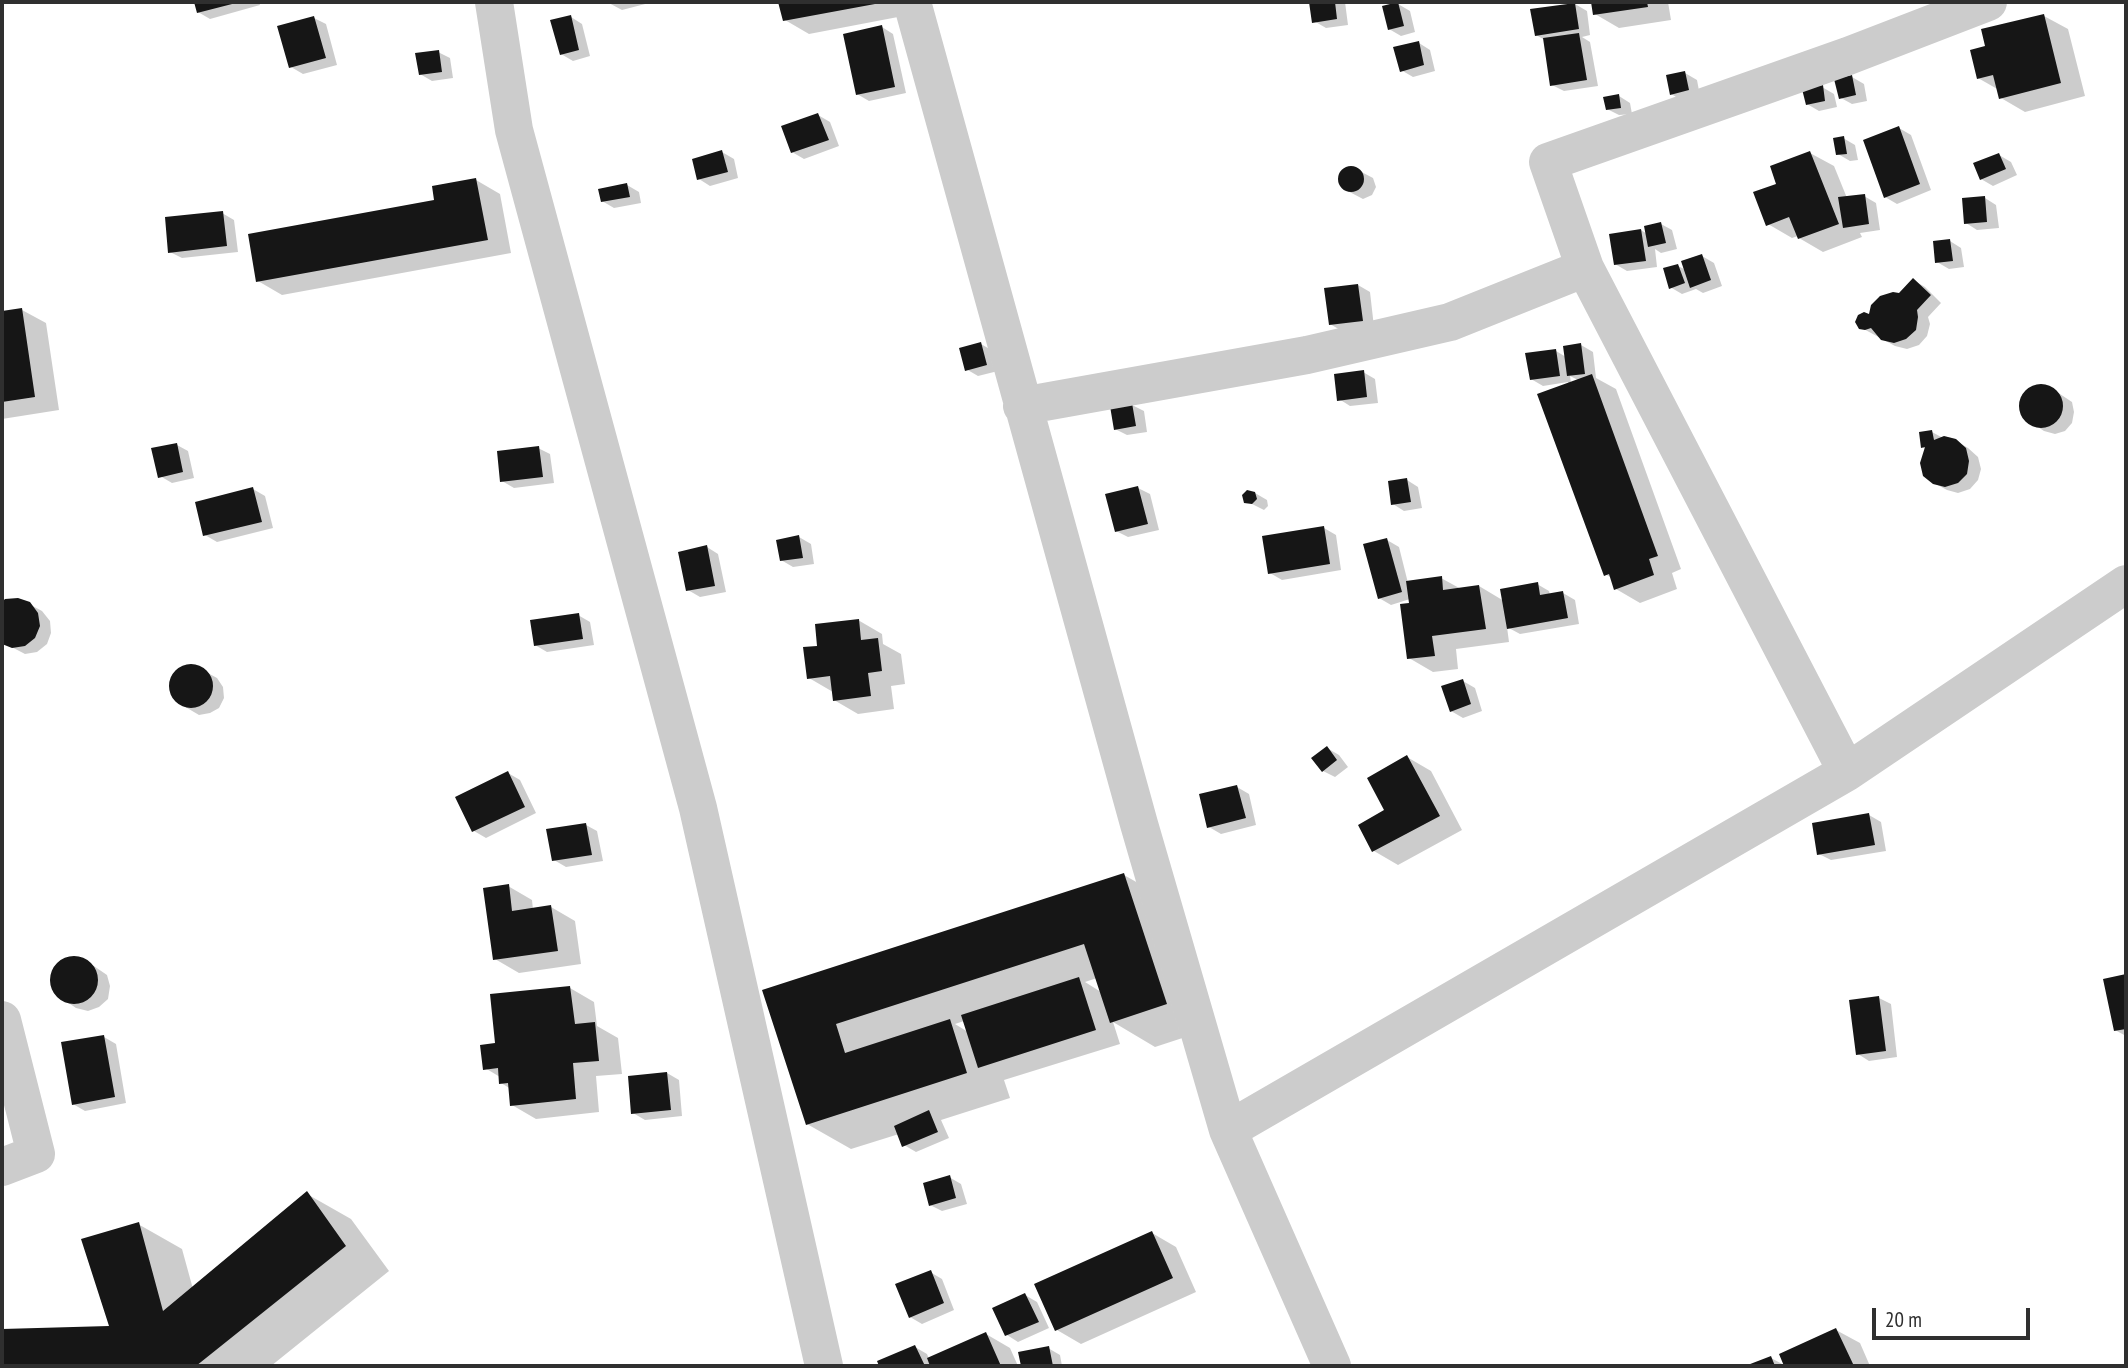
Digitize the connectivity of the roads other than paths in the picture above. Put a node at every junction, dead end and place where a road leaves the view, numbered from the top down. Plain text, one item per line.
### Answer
1 (494, 2) edge
2 (912, 2) edge
3 (1988, 2) edge
4 (1585, 268) junction
5 (1022, 406) junction
6 (2126, 584) edge
7 (1847, 772) junction
8 (2, 1020) edge
9 (1228, 1130) junction
10 (2, 1167) edge
11 (824, 1366) edge
12 (1332, 1366) edge

1 - 11 street
2 - 5 street
3 - 4 street
4 - 5 street
4 - 7 street
5 - 9 street
6 - 7 street
7 - 9 street
8 - 10 street
9 - 12 street

